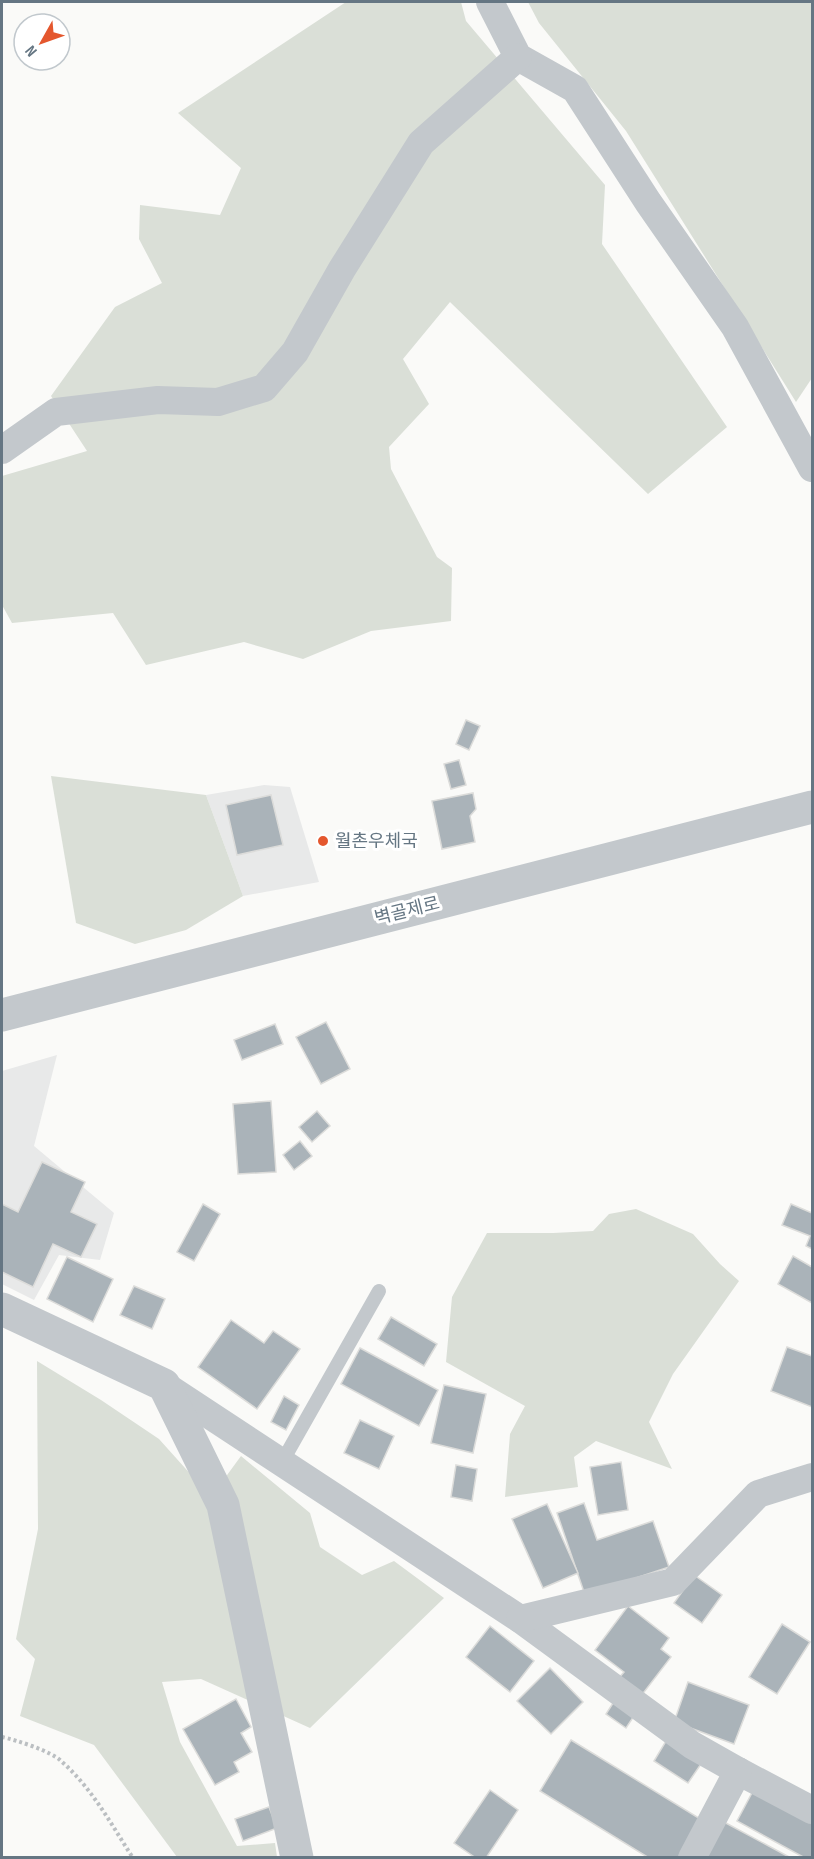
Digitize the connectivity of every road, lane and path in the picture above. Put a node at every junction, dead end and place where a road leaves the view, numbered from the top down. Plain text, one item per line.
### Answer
1 (490, 2) edge
2 (518, 57) junction
3 (2, 450) edge
4 (813, 468) edge
5 (813, 807) edge
6 (2, 1015) edge
7 (379, 1291) dead end
8 (2, 1309) edge
9 (164, 1385) junction
10 (282, 1462) junction
11 (813, 1477) edge
12 (520, 1619) junction
13 (2, 1737) edge
14 (738, 1771) junction
15 (813, 1810) edge
16 (133, 1857) edge
17 (297, 1857) edge
18 (692, 1857) edge

1 - 2 street
2 - 3 street
2 - 4 street
5 - 6 street, 벽골제로
7 - 10 lane
8 - 9 street
9 - 10 street
9 - 17 street
10 - 12 street
11 - 12 street
12 - 14 street
13 - 16 path
14 - 15 street
14 - 18 street

